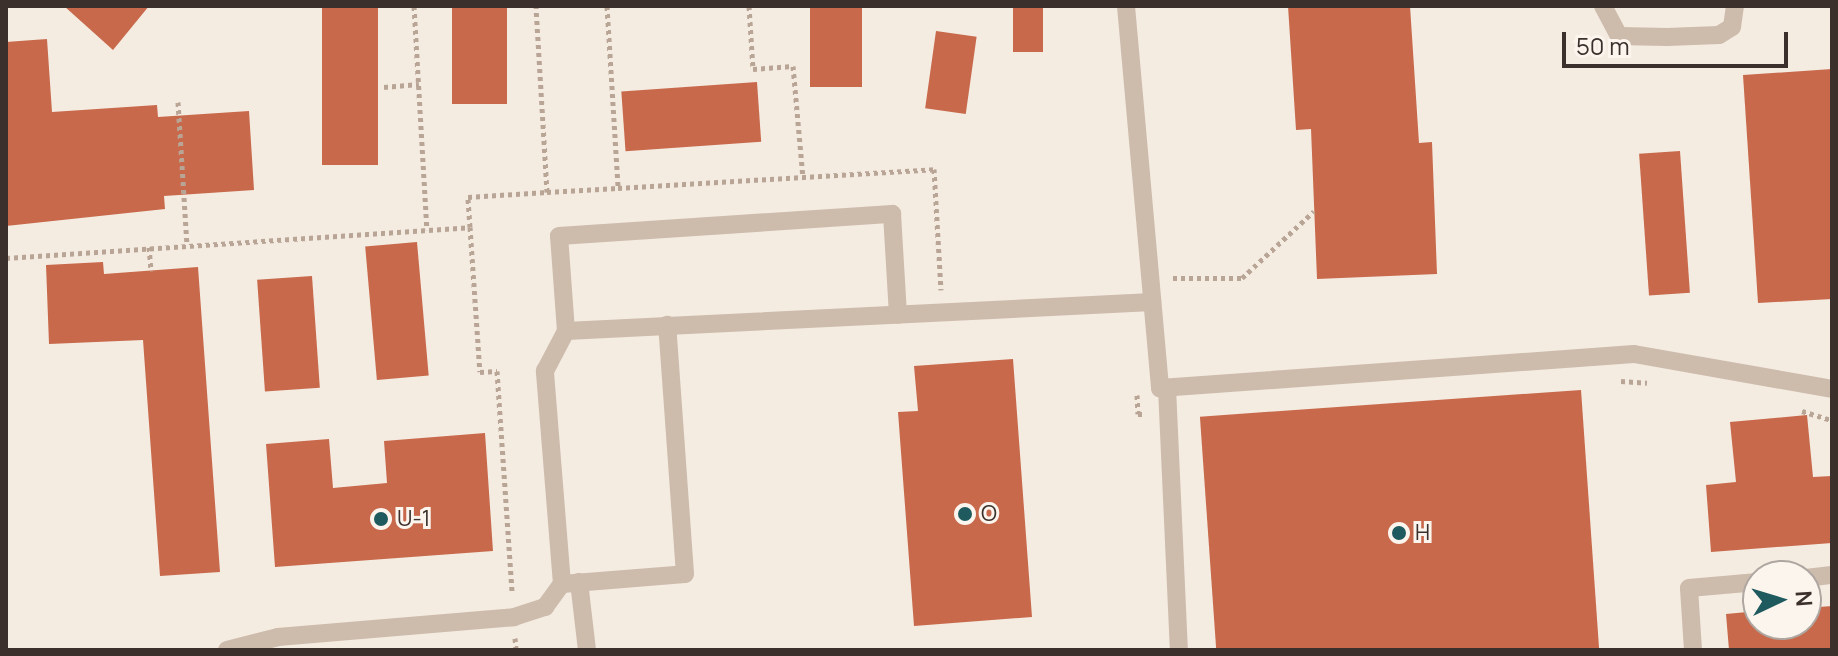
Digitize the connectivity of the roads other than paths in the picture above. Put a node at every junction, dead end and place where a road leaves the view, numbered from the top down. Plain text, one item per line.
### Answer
1 (1126, 6) edge
2 (1603, 6) edge
3 (1735, 6) edge
4 (1152, 302) junction
5 (898, 315) junction
6 (667, 325) junction
7 (566, 331) junction
8 (1167, 388) junction
9 (1832, 389) edge
10 (570, 583) junction
11 (1742, 583) edge
12 (227, 650) edge
13 (587, 650) edge
14 (1179, 650) edge
15 (1693, 650) edge

1 - 4 lane
2 - 3 lane
4 - 5 lane
4 - 8 lane
5 - 6 lane
5 - 7 lane
6 - 7 lane
6 - 10 lane
7 - 10 lane
8 - 9 lane
8 - 14 lane
10 - 12 lane
10 - 13 lane
11 - 15 lane

